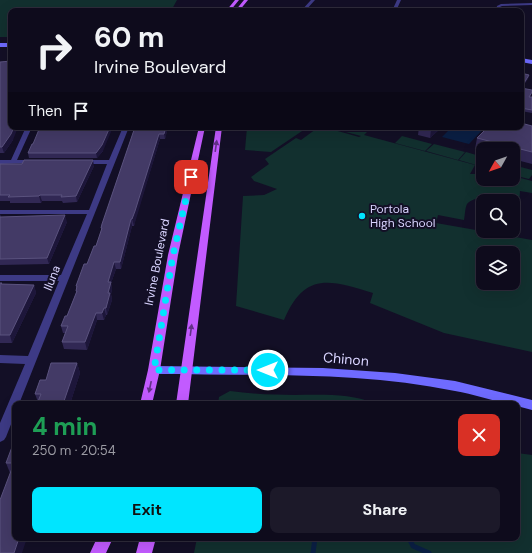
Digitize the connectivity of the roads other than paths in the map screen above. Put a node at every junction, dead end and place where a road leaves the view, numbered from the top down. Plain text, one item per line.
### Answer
1 (237, 0) edge
2 (246, 0) edge
3 (313, 0) edge
4 (529, 0) edge
5 (532, 3) edge
6 (230, 8) edge
7 (239, 8) edge
8 (306, 8) edge
9 (498, 8) edge
10 (29, 130) edge
11 (125, 130) edge
12 (201, 130) edge
13 (219, 130) edge
14 (0, 162) edge
15 (13, 162) junction
16 (43, 162) edge
17 (74, 162) edge
18 (112, 162) junction
19 (0, 212) edge
20 (92, 212) junction
21 (0, 278) edge
22 (65, 278) junction
23 (0, 359) edge
24 (32, 360) junction
25 (188, 369) junction
26 (154, 370) junction
27 (15, 401) edge
28 (147, 401) edge
29 (183, 401) edge
30 (516, 401) edge
31 (520, 402) edge
32 (532, 405) edge
33 (12, 408) edge
34 (0, 437) edge
35 (104, 541) edge
36 (147, 541) edge
37 (98, 553) edge
38 (144, 553) edge

1 - 6 main road
2 - 7 main road
3 - 8 street
4 - 5 street
5 - 9 street
10 - 15 street
11 - 18 street, Iluna
12 - 26 main road, Irvine Boulevard
25 -> 13 main road
14 - 15 street
15 - 16 street
17 - 18 street
18 - 20 street, Iluna
19 - 20 street
20 - 22 street, Iluna
21 - 22 street
22 - 24 street, Iluna
23 - 24 street
24 - 27 street, Iluna
25 - 26 street, Chinon
25 - 29 main road
25 - 30 street, Chinon
26 -> 28 main road, Irvine Boulevard
31 - 32 street, Chinon
33 - 34 street, Iluna
35 - 37 main road
36 - 38 main road

